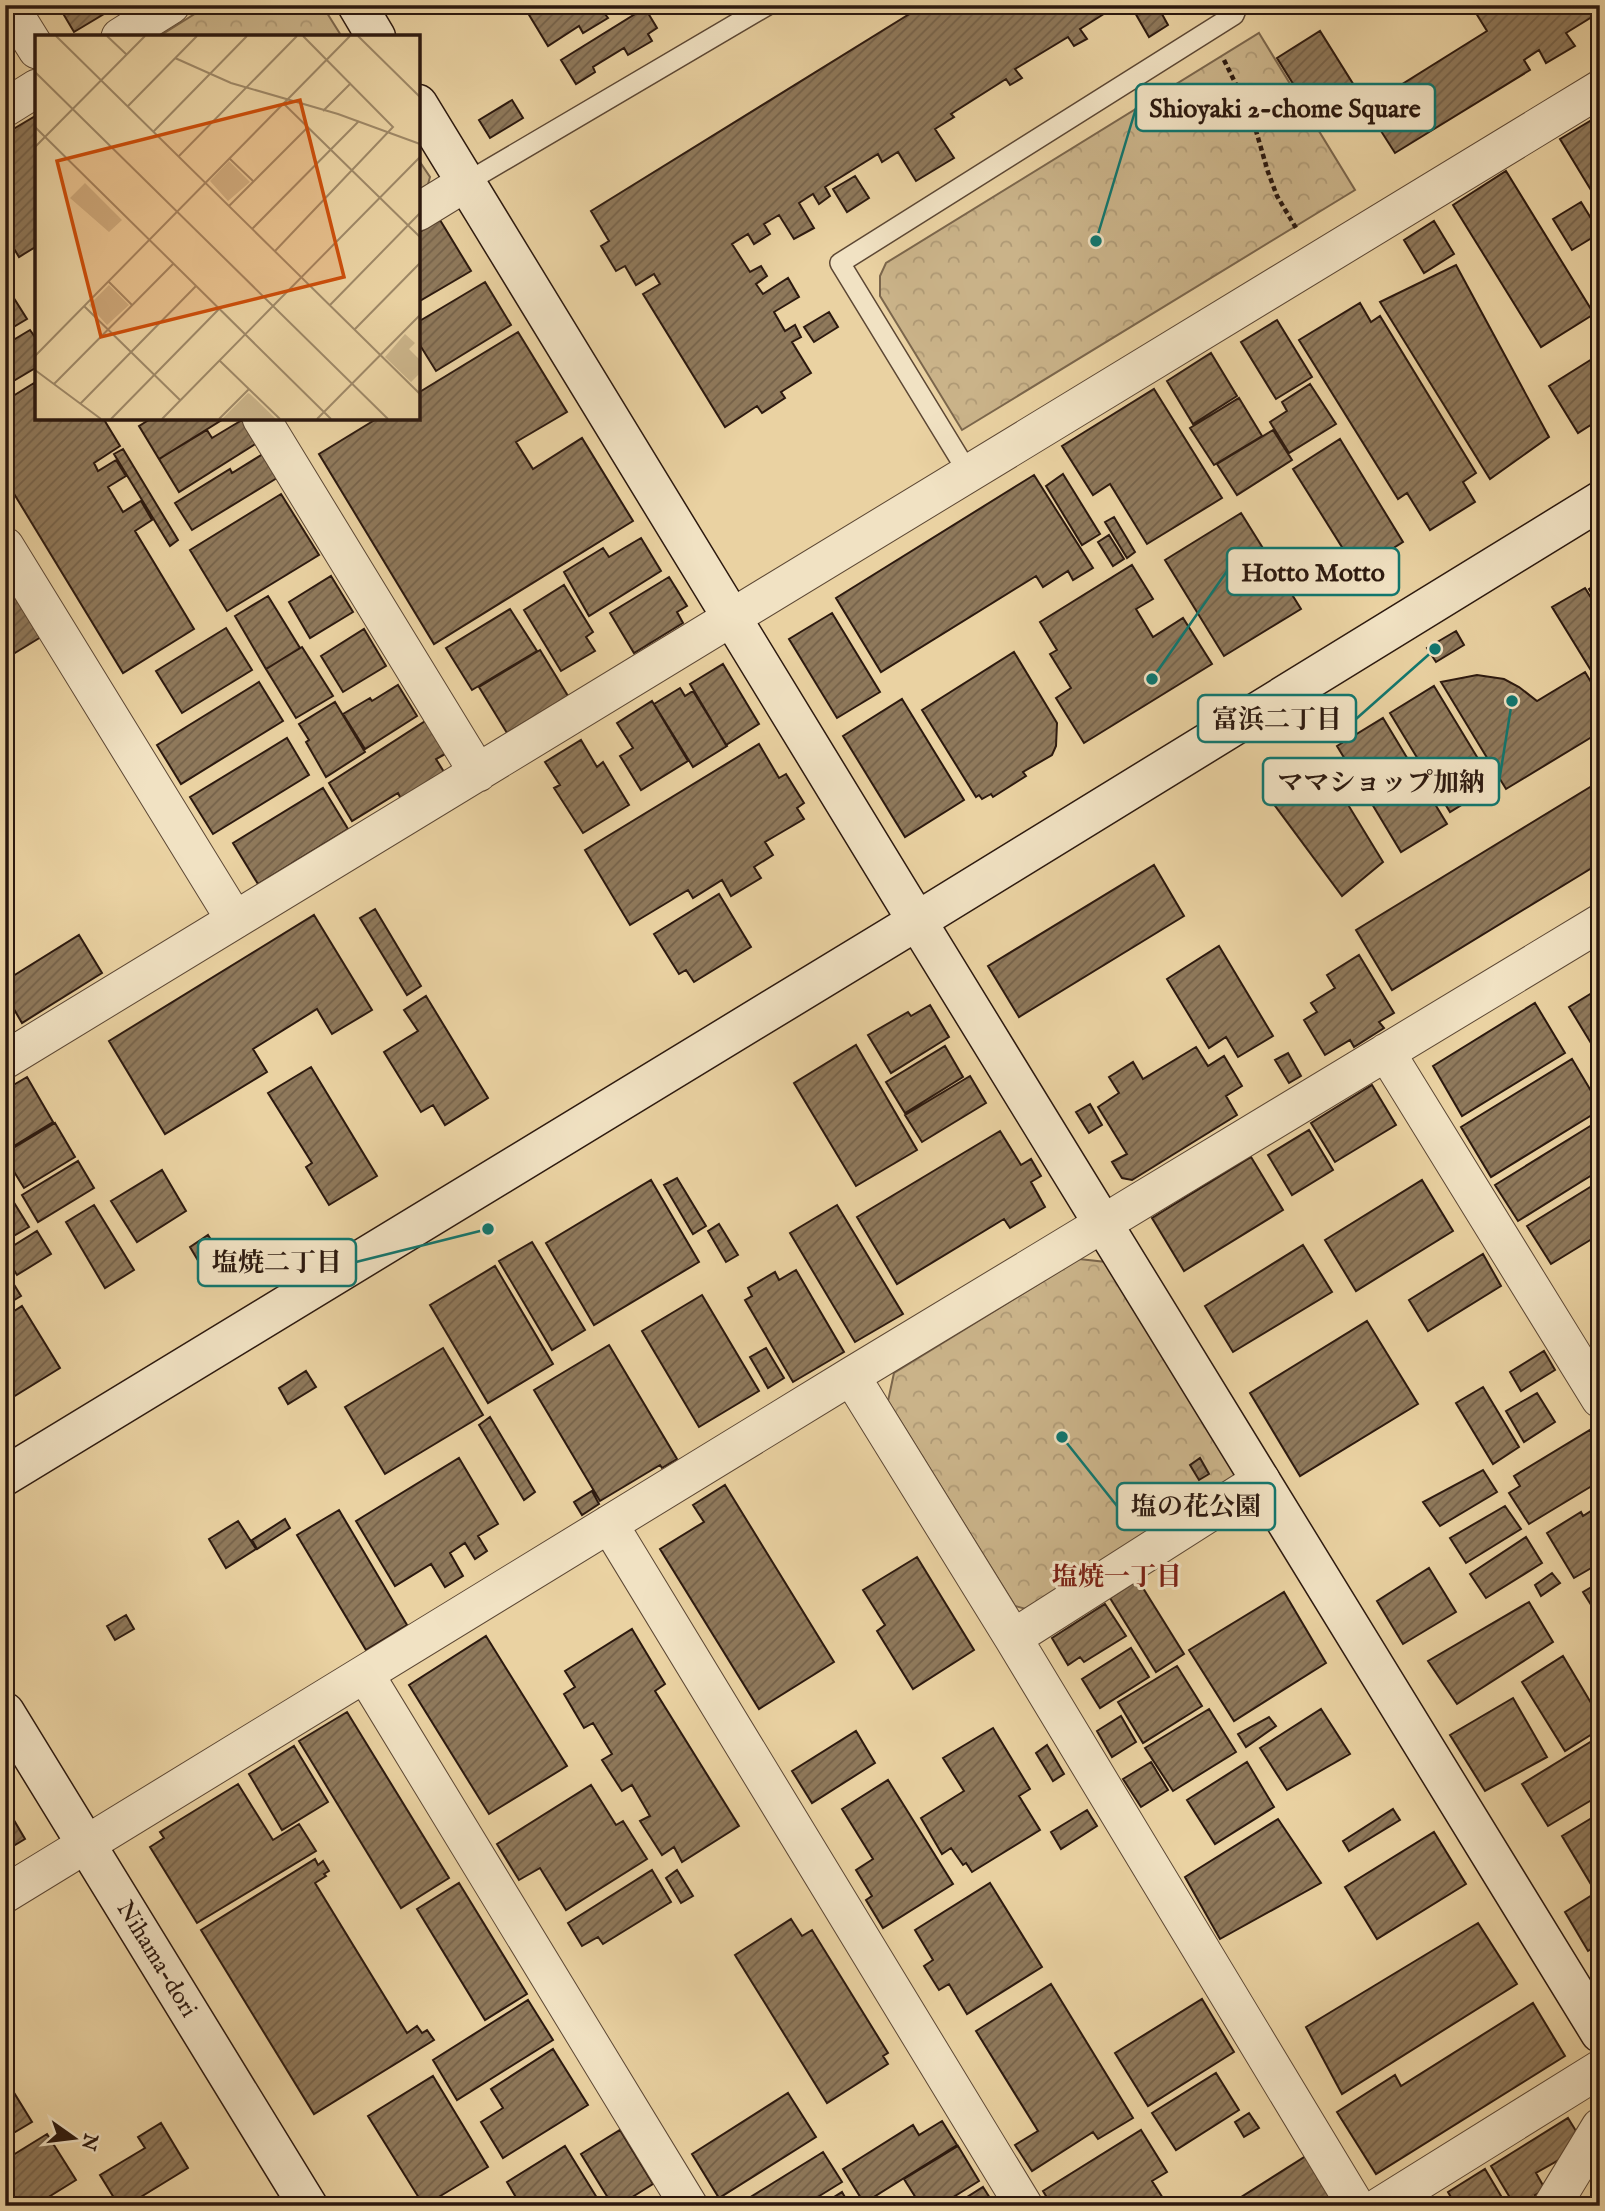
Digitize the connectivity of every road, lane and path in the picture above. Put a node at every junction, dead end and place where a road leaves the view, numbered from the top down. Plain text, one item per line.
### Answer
1 (9, 5) edge
2 (171, 5) edge
3 (357, 5) edge
4 (768, 5) edge
5 (1238, 5) edge
6 (123, 35) edge
7 (375, 35) edge
8 (35, 47) edge
9 (1222, 56) dead end
10 (35, 89) edge
11 (1600, 89) edge
12 (5, 107) edge
13 (420, 107) edge
14 (467, 182) junction
15 (420, 211) edge
16 (1295, 227) dead end
17 (262, 420) edge
18 (969, 474) junction
19 (1600, 501) edge
20 (5, 546) edge
21 (732, 618) junction
22 (478, 773) junction
23 (235, 920) junction
24 (917, 921) junction
25 (1600, 923) edge
26 (1386, 1052) junction
27 (5, 1060) edge
28 (1102, 1223) junction
29 (851, 1376) junction
30 (1600, 1399) edge
31 (5, 1476) edge
32 (1261, 1480) junction
33 (609, 1524) junction
34 (1013, 1637) junction
35 (365, 1674) junction
36 (5, 1712) edge
37 (86, 1844) junction
38 (5, 1894) edge
39 (1600, 2033) edge
40 (1600, 2069) edge
41 (1600, 2127) edge
42 (308, 2206) edge
43 (689, 2206) edge
44 (1024, 2206) edge
45 (1356, 2206) edge
46 (1380, 2206) edge
47 (1552, 2206) edge

1 - 8 street
2 - 6 street
3 - 7 street
4 - 14 lane
5 - 18 lane
9 - 16 path
10 - 12 street
11 - 18 street
13 - 14 street
14 - 15 street
14 - 21 street
17 - 22 street
18 - 21 street
19 - 24 street
20 - 23 street
21 - 22 street
21 - 24 street
22 - 23 street
23 - 27 street
24 - 28 street
24 - 31 street
25 - 26 street
26 - 28 street
26 - 30 street
28 - 29 street
28 - 32 street
29 - 33 street
29 - 34 street
32 - 34 street
32 - 39 street
33 - 35 street
33 - 44 street
34 - 45 street
35 - 37 street
35 - 43 street
36 - 37 street, Nihama-dori
37 - 38 street
37 - 42 street, Nihama-dori
40 - 46 street
41 - 47 street

